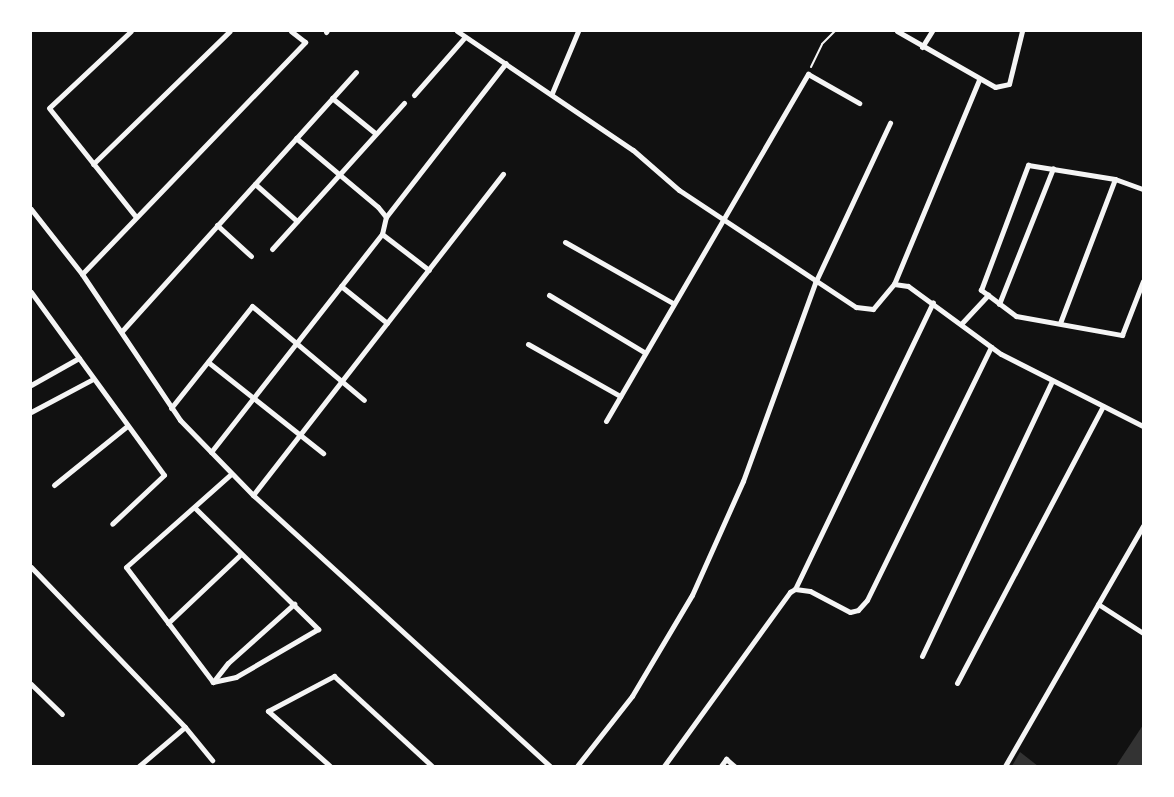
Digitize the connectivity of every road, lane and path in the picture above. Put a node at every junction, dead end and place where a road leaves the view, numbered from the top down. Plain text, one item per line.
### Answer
1 (131, 31) edge
2 (230, 31) edge
3 (291, 31) edge
4 (457, 31) edge
5 (578, 31) edge
6 (835, 31) edge
7 (897, 31) edge
8 (932, 31) edge
9 (1022, 31) edge
10 (465, 36) junction
11 (922, 47) junction
12 (506, 63) junction
13 (356, 72) dead end
14 (808, 74) junction
15 (979, 80) junction
16 (552, 93) junction
17 (414, 95) dead end
18 (332, 98) junction
19 (404, 103) dead end
20 (859, 103) dead end
21 (890, 122) dead end
22 (375, 133) junction
23 (296, 138) junction
24 (93, 164) junction
25 (1053, 168) junction
26 (339, 173) junction
27 (503, 174) dead end
28 (1115, 179) junction
29 (255, 184) junction
30 (1143, 189) edge
31 (31, 210) edge
32 (36, 216) junction
33 (136, 217) junction
34 (386, 217) junction
35 (722, 218) junction
36 (31, 220) edge
37 (297, 221) junction
38 (217, 225) junction
39 (382, 234) junction
40 (565, 242) dead end
41 (272, 249) dead end
42 (251, 256) dead end
43 (429, 270) junction
44 (82, 274) junction
45 (1143, 281) edge
46 (815, 283) junction
47 (894, 284) junction
48 (341, 286) junction
49 (31, 292) edge
50 (549, 295) dead end
51 (988, 295) junction
52 (38, 302) junction
53 (933, 302) junction
54 (672, 303) junction
55 (999, 304) junction
56 (31, 306) edge
57 (387, 323) junction
58 (1060, 323) junction
59 (961, 324) junction
60 (122, 331) junction
61 (296, 344) junction
62 (528, 344) dead end
63 (991, 347) junction
64 (644, 352) junction
65 (79, 358) junction
66 (208, 362) junction
67 (93, 378) junction
68 (342, 381) junction
69 (1052, 381) junction
70 (31, 384) edge
71 (620, 396) junction
72 (253, 398) junction
73 (364, 400) dead end
74 (1103, 406) junction
75 (171, 408) junction
76 (31, 412) edge
77 (606, 421) dead end
78 (127, 426) junction
79 (1143, 426) edge
80 (300, 435) junction
81 (211, 452) junction
82 (323, 453) dead end
83 (231, 474) junction
84 (54, 484) dead end
85 (253, 495) junction
86 (195, 508) junction
87 (112, 524) dead end
88 (1143, 526) edge
89 (240, 555) junction
90 (31, 568) edge
91 (795, 588) junction
92 (294, 604) junction
93 (1098, 604) junction
94 (168, 623) junction
95 (1143, 633) edge
96 (922, 656) dead end
97 (213, 682) junction
98 (957, 683) dead end
99 (31, 684) edge
100 (62, 714) dead end
101 (185, 727) junction
102 (212, 760) dead end
103 (138, 766) edge
104 (330, 766) edge
105 (432, 766) edge
106 (550, 766) edge
107 (577, 766) edge
108 (664, 766) edge
109 (721, 766) edge
110 (734, 766) edge
111 (1005, 766) edge

1 - 24 street
2 - 24 street
3 - 33 street
4 - 10 street
5 - 16 street
6 - 14 path
7 - 11 street
8 - 11 street
9 - 15 street
10 - 12 street
10 - 17 street
11 - 15 street
12 - 16 street
12 - 34 street
13 - 18 street
14 - 20 street
14 - 35 street
15 - 47 street
16 - 35 street
18 - 22 street
18 - 23 street
19 - 22 street
21 - 46 street
22 - 26 street
23 - 26 street
23 - 29 street
24 - 33 street
25 - 28 street
25 - 51 street
25 - 55 street
26 - 34 street
26 - 37 street
27 - 43 street
28 - 30 street
28 - 58 street
29 - 37 street
29 - 38 street
31 - 32 street
32 - 36 street
32 - 44 street
33 - 44 street
34 - 39 street
35 - 46 street
35 - 54 street
37 - 41 street
38 - 42 street
38 - 60 street
39 - 43 street
39 - 48 street
40 - 54 street
43 - 57 street
44 - 60 street
45 - 58 street
46 - 47 street
46 - 107 street
47 - 53 street
48 - 57 street
48 - 61 street
49 - 52 street
50 - 64 street
51 - 55 street
51 - 59 street
52 - 56 street
52 - 65 street
53 - 59 street
53 - 91 street
54 - 64 street
55 - 58 street
57 - 68 street
59 - 63 street
60 - 75 street
61 - 66 street
61 - 68 street
61 - 72 street
62 - 71 street
63 - 69 street
63 - 91 street
64 - 71 street
65 - 67 street
65 - 70 street
66 - 72 street
66 - 75 street
67 - 76 street
67 - 78 street
68 - 73 street
68 - 80 street
69 - 74 street
69 - 96 street
71 - 77 street
72 - 80 street
72 - 81 street
74 - 79 street
74 - 98 street
75 - 81 street
78 - 84 street
78 - 87 street
80 - 82 street
80 - 85 street
81 - 83 street
83 - 85 street
83 - 86 street
85 - 106 street
86 - 89 street
86 - 94 street
88 - 93 street
89 - 92 street
89 - 94 street
90 - 101 street
91 - 108 street
92 - 97 street
92 - 97 street
93 - 95 street
93 - 111 street
94 - 97 street
99 - 100 street
101 - 102 street
101 - 103 street
104 - 105 street
109 - 110 street

